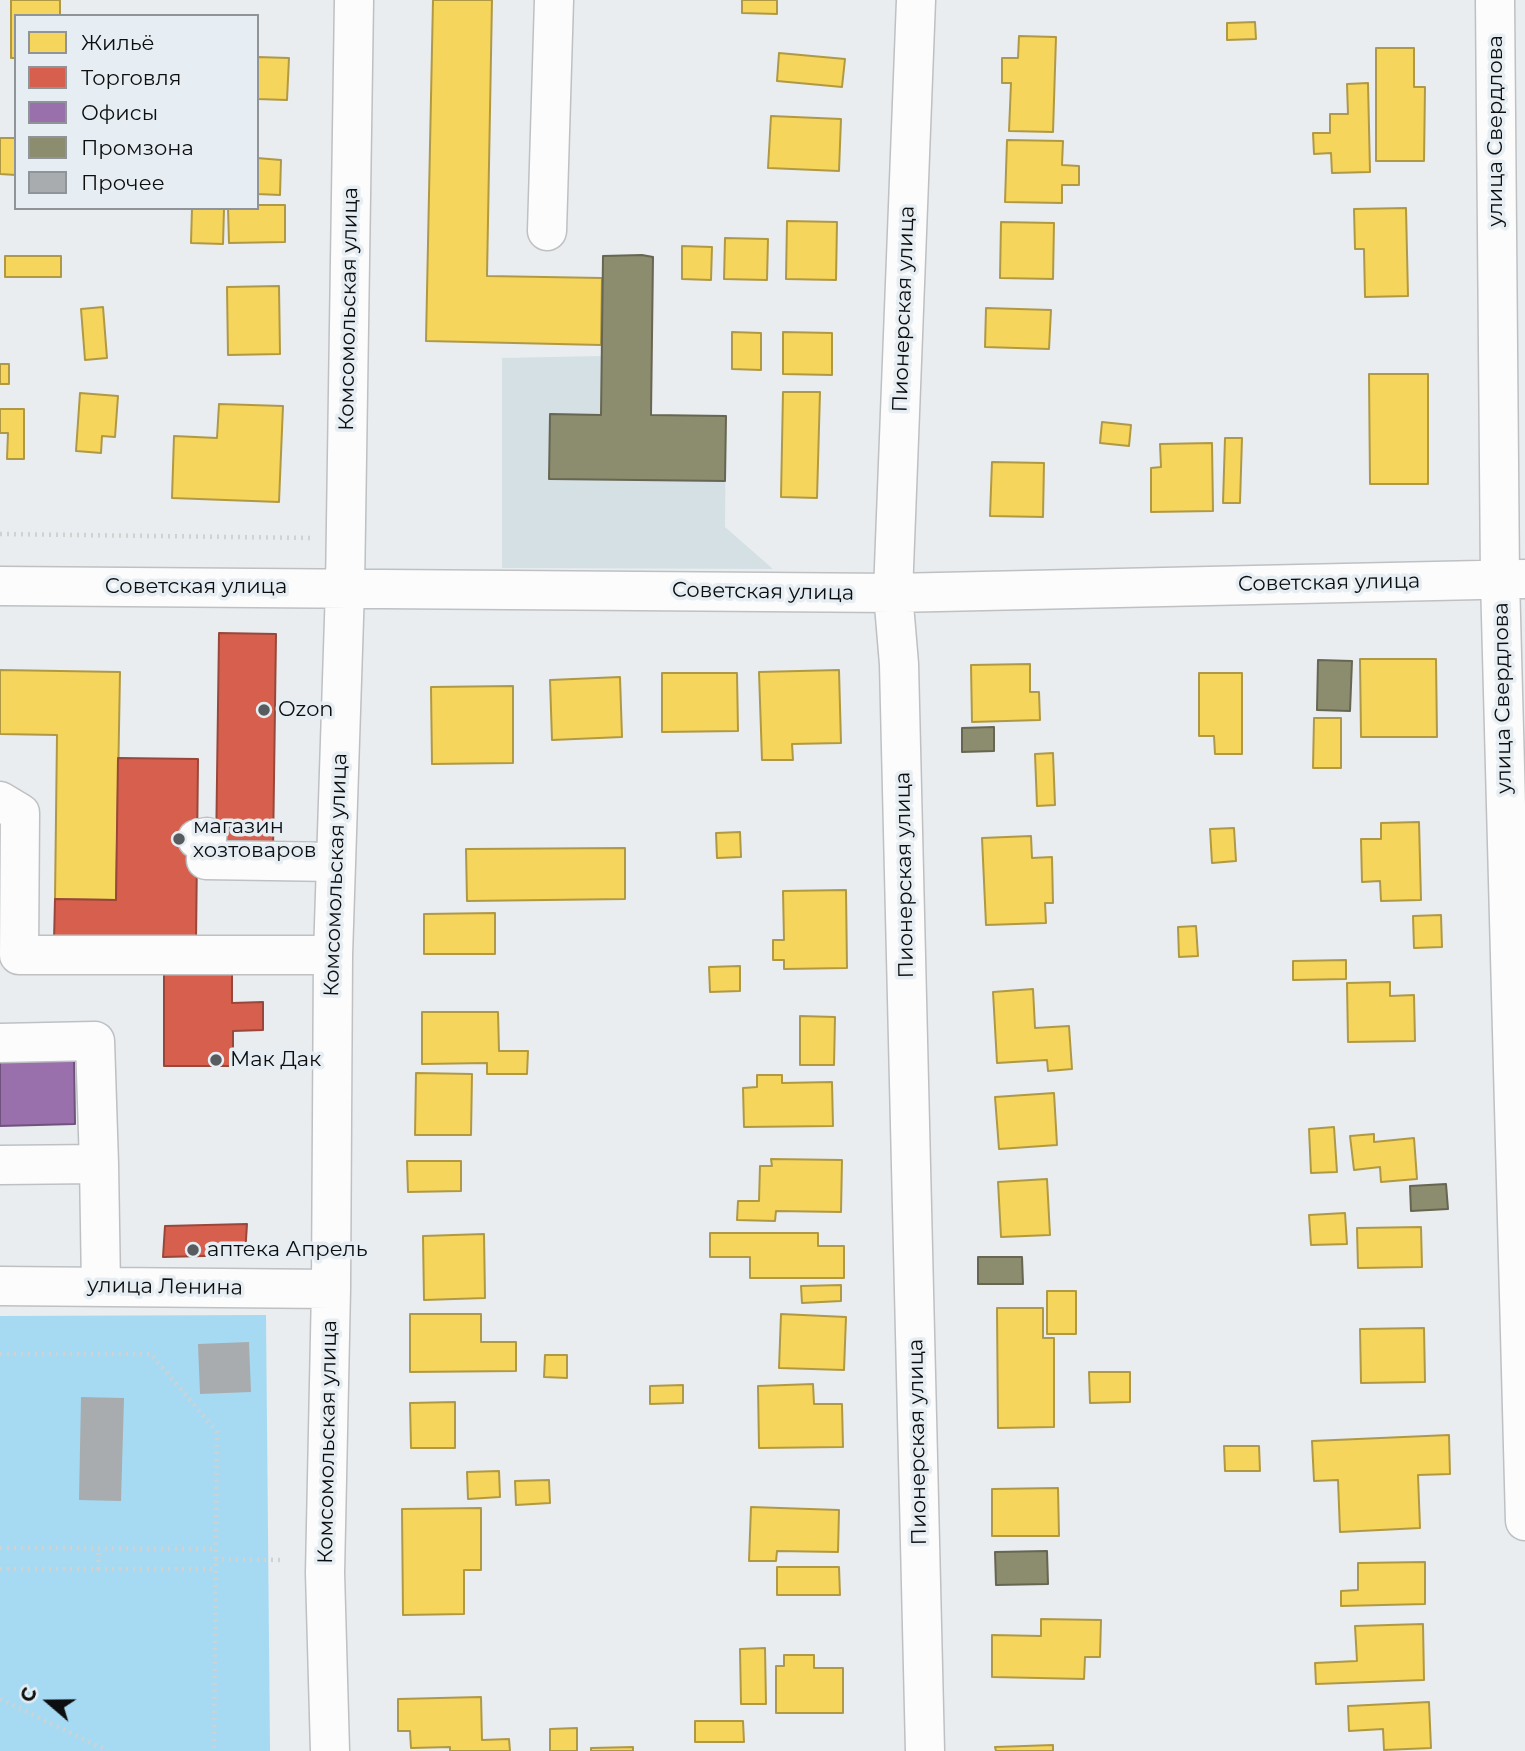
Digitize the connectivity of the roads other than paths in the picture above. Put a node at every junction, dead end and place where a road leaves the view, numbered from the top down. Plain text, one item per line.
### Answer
1 (354, 0) edge
2 (554, 0) edge
3 (916, 0) edge
4 (1495, 0) edge
5 (547, 231) dead end
6 (1513, 579) edge
7 (0, 586) edge
8 (345, 588) junction
9 (893, 593) junction
10 (0, 801) edge
11 (197, 839) dead end
12 (336, 862) junction
13 (10, 891) edge
14 (333, 955) junction
15 (0, 1043) edge
16 (99, 1164) junction
17 (0, 1165) edge
18 (0, 1286) edge
19 (101, 1286) junction
20 (331, 1289) junction
21 (1525, 1521) edge
22 (330, 1751) edge
23 (926, 1751) edge

1 - 8 street, Комсомольская улица
2 - 5 street
3 - 9 street, Пионерская улица
4 - 6 street, улица Свердлова
6 - 9 street, Советская улица
6 - 21 street, улица Свердлова
7 - 8 street, Советская улица
8 - 9 street, Советская улица
8 - 12 street, Комсомольская улица
9 - 23 street, Пионерская улица
10 - 13 street
11 - 12 street
12 - 14 street, Комсомольская улица
13 - 14 street
14 - 20 street, Комсомольская улица
15 - 16 street
16 - 17 street
16 - 19 street
18 - 19 street, улица Ленина
19 - 20 street, улица Ленина
20 - 22 street, Комсомольская улица

